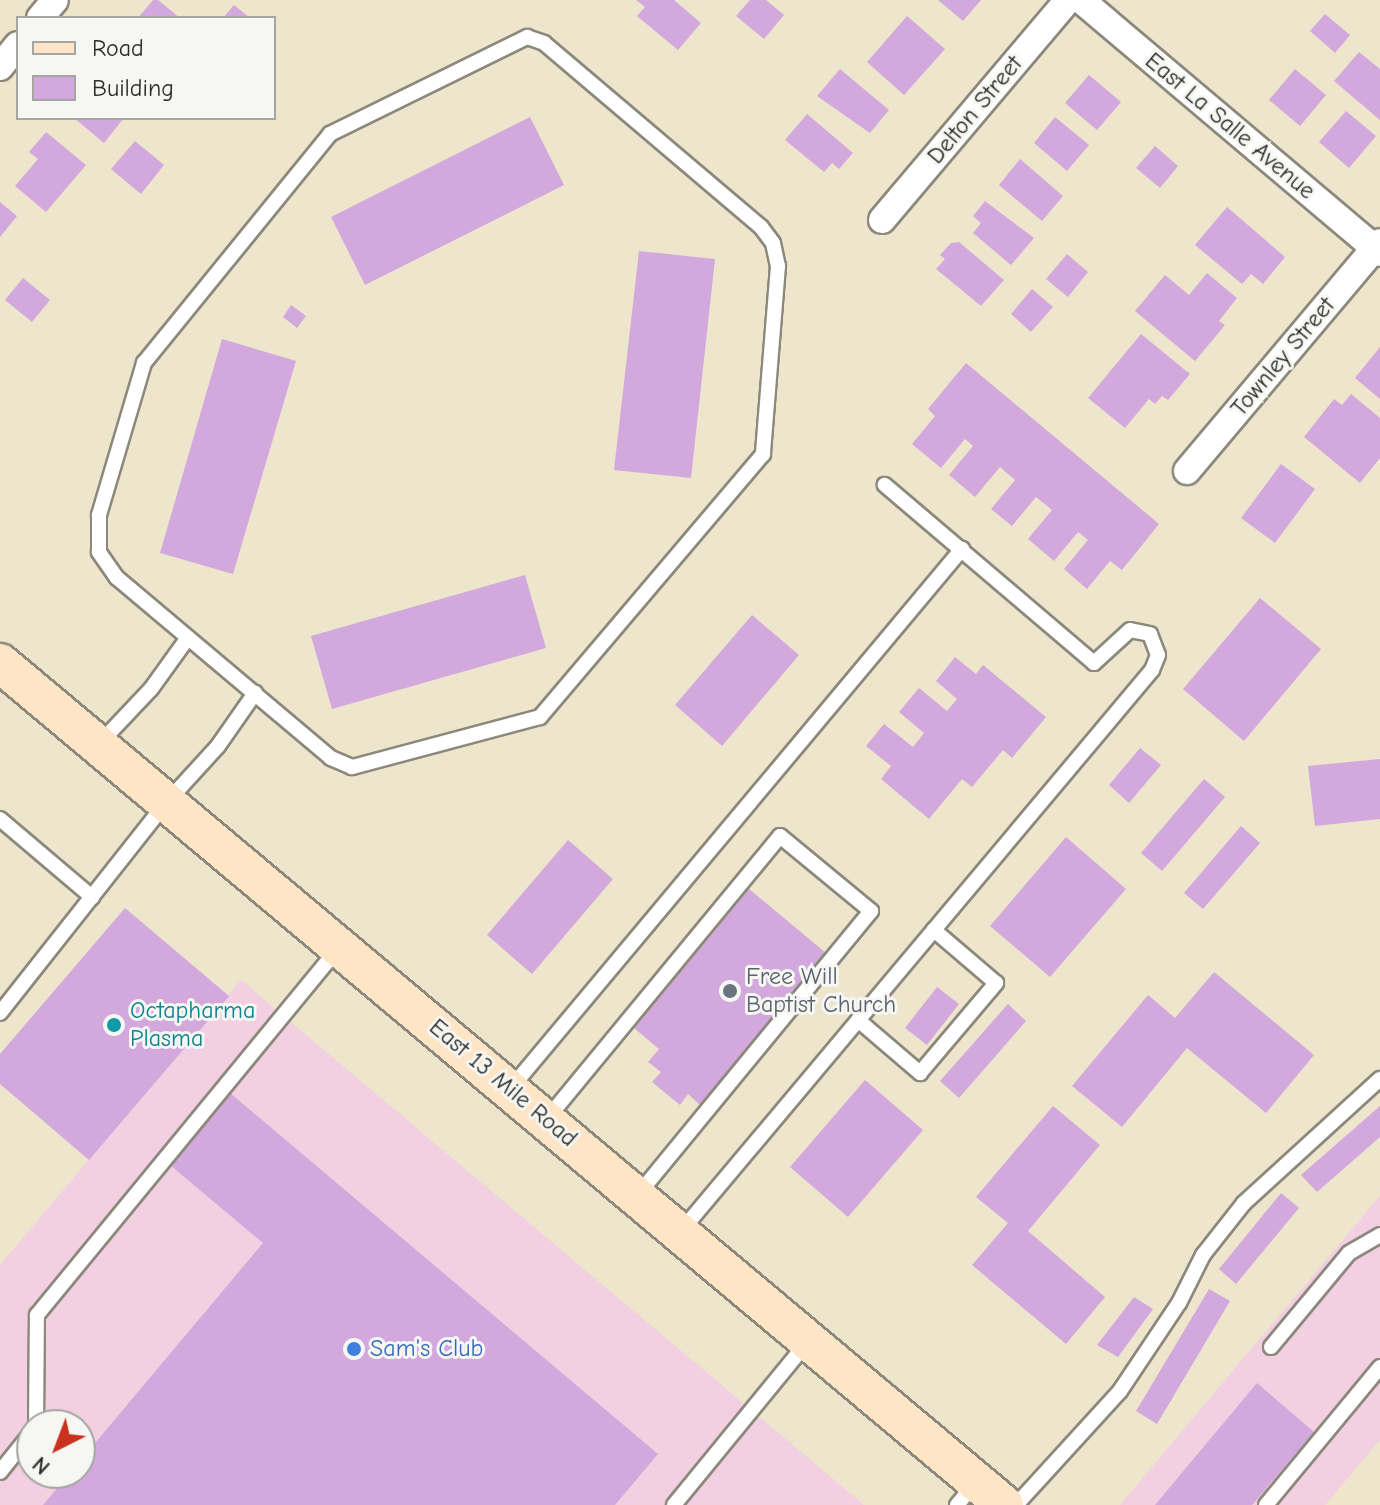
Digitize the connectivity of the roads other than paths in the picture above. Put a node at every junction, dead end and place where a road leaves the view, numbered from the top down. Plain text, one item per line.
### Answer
1 (55, 0) edge
2 (1068, 0) edge
3 (1081, 0) edge
4 (42, 16) edge
5 (16, 47) edge
6 (0, 67) edge
7 (882, 220) dead end
8 (1378, 248) edge
9 (1187, 471) dead end
10 (885, 485) dead end
11 (962, 549) junction
12 (187, 639) junction
13 (0, 663) edge
14 (255, 693) junction
15 (98, 745) junction
16 (166, 803) junction
17 (0, 819) edge
18 (92, 897) junction
19 (934, 930) junction
20 (339, 946) junction
21 (0, 1013) edge
22 (858, 1020) junction
23 (1380, 1079) edge
24 (510, 1088) junction
25 (546, 1120) junction
26 (637, 1196) junction
27 (680, 1232) junction
28 (1380, 1235) edge
29 (809, 1340) junction
30 (1271, 1347) dead end
31 (1380, 1367) edge
32 (36, 1409) edge
33 (16, 1452) edge
34 (0, 1472) edge
35 (979, 1497) edge
36 (674, 1505) edge
37 (1016, 1505) edge
38 (1266, 1505) edge

1 - 4 street
2 - 7 street, Delton Street
3 - 8 street, East La Salle Avenue
5 - 6 street
8 - 9 street, Townley Street
10 - 11 lane
11 - 19 lane
11 - 24 lane
12 - 14 lane
12 - 14 lane
12 - 15 lane
13 - 15 main road, East 13 Mile Road
14 - 16 lane
15 - 16 main road, East 13 Mile Road
16 - 18 lane
16 - 20 main road, East 13 Mile Road
17 - 18 lane
18 - 21 lane
19 - 22 lane
19 - 22 lane
20 - 24 main road, East 13 Mile Road
20 - 32 lane
22 - 27 lane
23 - 37 lane
24 - 25 main road, East 13 Mile Road
25 - 26 main road, East 13 Mile Road
25 - 26 lane
26 - 27 main road, East 13 Mile Road
27 - 29 main road, East 13 Mile Road
28 - 30 lane
29 - 35 main road, East 13 Mile Road
29 - 36 lane
31 - 38 lane
33 - 34 lane

